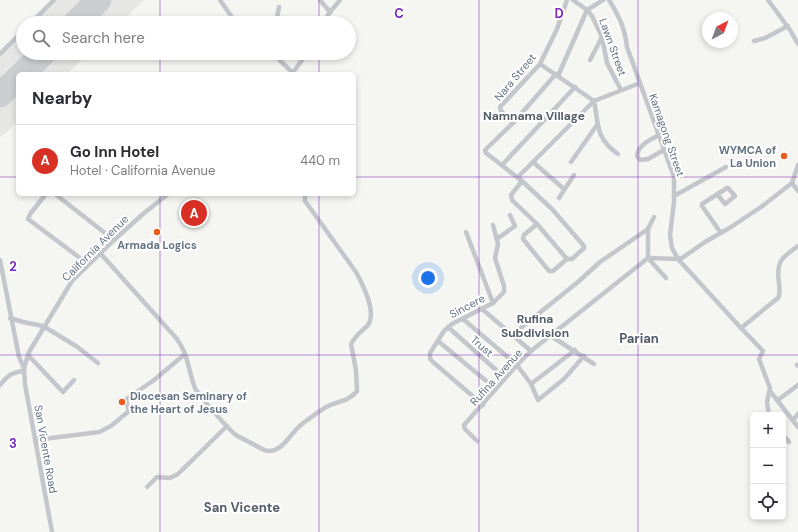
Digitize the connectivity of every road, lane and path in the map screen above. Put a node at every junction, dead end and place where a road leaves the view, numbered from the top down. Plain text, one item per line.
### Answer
1 (54, 0) edge
2 (220, 0) edge
3 (320, 0) edge
4 (340, 0) edge
5 (567, 0) edge
6 (573, 0) edge
7 (602, 0) edge
8 (609, 0) edge
9 (768, 0) edge
10 (279, 7) dead end
11 (587, 10) junction
12 (330, 12) junction
13 (38, 16) edge
14 (231, 16) edge
15 (277, 16) edge
16 (327, 16) edge
17 (788, 26) junction
18 (602, 37) junction
19 (16, 38) edge
20 (754, 41) dead end
21 (798, 44) edge
22 (0, 54) edge
23 (279, 60) edge
24 (302, 60) edge
25 (590, 60) dead end
26 (540, 64) junction
27 (290, 72) edge
28 (293, 72) edge
29 (557, 75) junction
30 (640, 83) junction
31 (576, 87) junction
32 (620, 90) junction
33 (594, 101) junction
34 (512, 123) junction
35 (597, 125) junction
36 (659, 135) junction
37 (664, 150) junction
38 (618, 154) dead end
39 (533, 162) junction
40 (571, 162) dead end
41 (502, 165) junction
42 (798, 165) edge
43 (726, 167) dead end
44 (574, 176) dead end
45 (518, 177) junction
46 (522, 181) junction
47 (792, 183) junction
48 (564, 189) junction
49 (798, 191) edge
50 (717, 194) dead end
51 (44, 196) edge
52 (58, 196) edge
53 (163, 196) edge
54 (305, 196) edge
55 (674, 196) junction
56 (559, 198) dead end
57 (510, 215) dead end
58 (654, 217) dead end
59 (537, 224) junction
60 (492, 225) dead end
61 (648, 229) junction
62 (466, 232) dead end
63 (720, 233) junction
64 (497, 239) junction
65 (114, 240) junction
66 (798, 246) edge
67 (100, 253) junction
68 (648, 258) junction
69 (567, 259) junction
70 (678, 259) junction
71 (0, 260) edge
72 (88, 264) junction
73 (666, 278) dead end
74 (493, 303) junction
75 (482, 309) junction
76 (10, 318) junction
77 (463, 319) junction
78 (43, 326) junction
79 (448, 327) junction
80 (740, 328) junction
81 (512, 335) junction
82 (551, 336) junction
83 (438, 341) junction
84 (575, 350) junction
85 (531, 351) junction
86 (185, 354) junction
87 (28, 355) junction
88 (584, 356) junction
89 (98, 363) dead end
90 (594, 364) dead end
91 (517, 365) junction
92 (24, 369) junction
93 (505, 378) junction
94 (74, 380) dead end
95 (531, 384) junction
96 (0, 385) edge
97 (798, 385) edge
98 (496, 389) junction
99 (770, 391) junction
100 (778, 400) junction
101 (483, 405) junction
102 (769, 412) edge
103 (798, 414) edge
104 (792, 420) junction
105 (227, 426) junction
106 (798, 427) edge
107 (786, 438) edge
108 (35, 440) junction
109 (477, 441) dead end
110 (789, 442) dead end
111 (147, 487) dead end
112 (52, 532) edge

1 - 13 street
2 - 14 street
3 - 12 street
4 - 12 street
5 - 26 street, Nara Street
6 - 11 street
7 - 11 street
8 - 30 street, Kamagong Street
9 - 17 street
10 - 15 street
11 - 18 street, Lawn Street
11 - 29 street
12 - 16 street
17 - 20 street
17 - 21 street
18 - 25 street
18 - 32 street, Lawn Street
19 - 22 street
23 - 27 street
24 - 28 street
26 - 29 street
26 - 34 street, Nara Street
29 - 31 street
29 - 34 street
30 - 32 street
30 - 36 street, Kamagong Street
31 - 33 street
31 - 41 street
32 - 33 street
33 - 35 street
33 - 39 street
34 - 41 street
35 - 38 street
35 - 40 street
36 - 37 street, Kamagong Street
36 - 37 street
37 - 55 street, Kamagong Street
39 - 45 street
39 - 48 street
41 - 45 street
42 - 47 street
43 - 55 street
44 - 48 street
45 - 46 street
46 - 59 street
46 - 69 street
47 - 49 street
47 - 63 street
48 - 56 street
50 - 63 street
51 - 72 street
52 - 65 street
53 - 65 street, California Avenue
54 - 105 street
55 - 70 street, Kamagong Street
57 - 64 street
58 - 61 street
59 - 69 street
59 - 69 street
60 - 64 street, Sincere
61 - 68 street
61 - 81 street
62 - 74 street
63 - 70 street
64 - 74 street, Sincere
65 - 67 street, California Avenue
66 - 80 street
67 - 72 street, California Avenue
67 - 86 street
68 - 70 street
68 - 73 street
68 - 82 street, Rufina Avenue
70 - 80 street, Kamagong Street
71 - 76 street, San Vicente Road
72 - 78 street, California Avenue
74 - 75 street, Sincere
75 - 77 street, Sincere
75 - 81 street
76 - 78 street
76 - 92 street, San Vicente Road
77 - 79 street, Sincere
77 - 91 street
78 - 87 street, California Avenue
78 - 89 street
79 - 83 street, Sincere
79 - 93 street, Trust
80 - 99 street, Kamagong Street
81 - 85 street
82 - 84 street
82 - 85 street, Rufina Avenue
83 - 98 street
83 - 101 street, Sincere
84 - 88 street
84 - 95 street
85 - 91 street, Rufina Avenue
86 - 105 street
86 - 108 street
87 - 92 street, California Avenue
87 - 94 street
88 - 90 street
88 - 95 street
91 - 93 street, Rufina Avenue
91 - 95 street
92 - 96 street
92 - 108 street, San Vicente Road
93 - 98 street, Rufina Avenue
97 - 100 street
98 - 101 street, Rufina Avenue
99 - 100 street
99 - 102 street
100 - 104 street
101 - 109 street, Rufina Avenue
103 - 104 street
104 - 106 street
105 - 111 street
107 - 110 street
108 - 112 street, San Vicente Road

